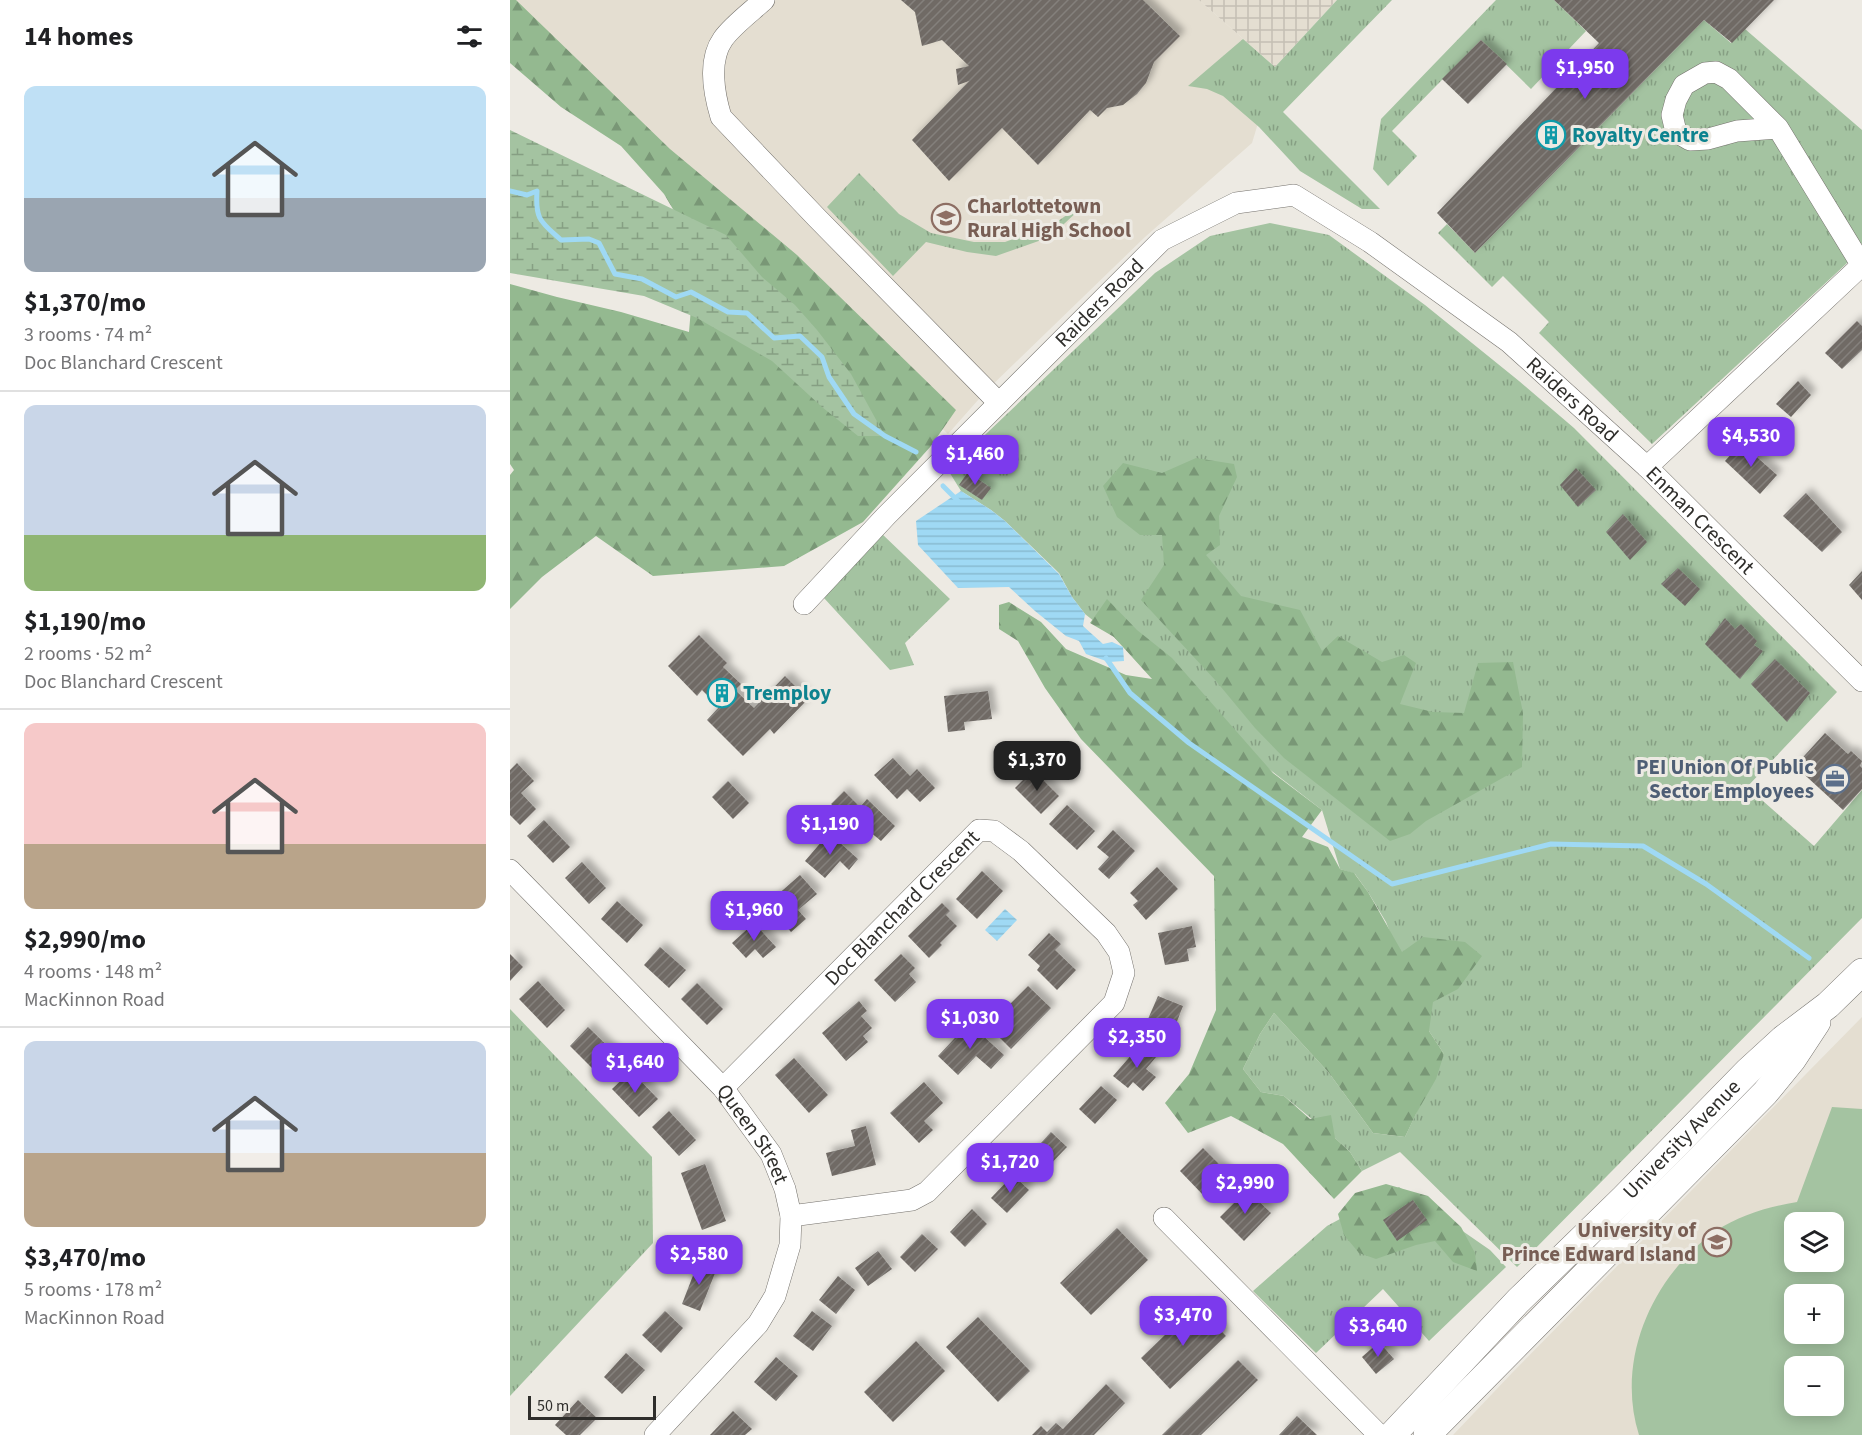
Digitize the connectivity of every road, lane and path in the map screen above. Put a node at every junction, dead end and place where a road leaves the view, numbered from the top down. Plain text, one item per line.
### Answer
1 (764, 0) edge
2 (1778, 128) junction
3 (1862, 265) edge
4 (999, 403) junction
5 (1647, 467) junction
6 (804, 604) dead end
7 (1862, 681) edge
8 (510, 870) edge
9 (1862, 972) edge
10 (1828, 1005) junction
11 (723, 1088) junction
12 (791, 1216) junction
13 (1164, 1218) dead end
14 (655, 1435) edge
15 (1379, 1435) edge
16 (1392, 1435) edge
17 (1427, 1435) edge

1 - 4 street
2 - 2 street
2 - 3 street
3 - 5 street, Enman Crescent
4 - 5 street, Raiders Road
4 - 6 street
5 - 7 street, Enman Crescent
8 - 11 street, Queen Street
9 - 10 main road, University Avenue
10 - 16 main road, University Avenue
10 - 17 main road, University Avenue
11 - 12 street, Queen Street
11 - 12 street, Doc Blanchard Crescent
12 - 14 street, Queen Street
13 - 15 street

